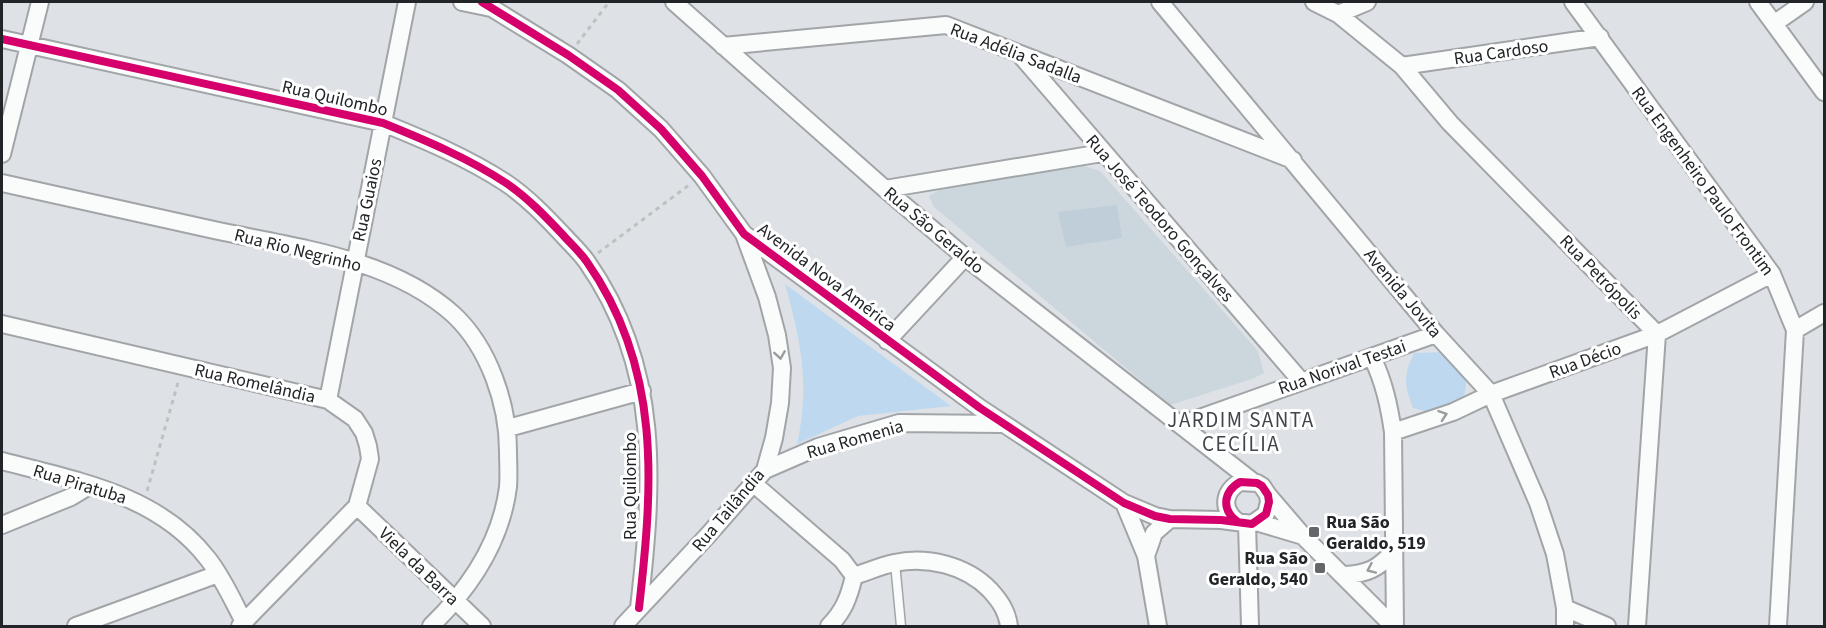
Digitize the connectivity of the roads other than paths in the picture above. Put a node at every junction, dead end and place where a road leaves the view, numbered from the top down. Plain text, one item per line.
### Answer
1 (40, 2) edge
2 (407, 2) edge
3 (462, 2) edge
4 (674, 2) edge
5 (1160, 2) edge
6 (1314, 2) edge
7 (1366, 2) edge
8 (1573, 2) edge
9 (1758, 2) edge
10 (1805, 2) edge
11 (488, 5) edge
12 (1338, 14) junction
13 (1775, 23) junction
14 (1600, 37) junction
15 (2, 39) edge
16 (29, 45) junction
17 (723, 46) junction
18 (1019, 54) junction
19 (1402, 66) junction
20 (1824, 92) edge
21 (383, 123) junction
22 (1102, 153) junction
23 (2, 154) edge
24 (1294, 161) junction
25 (2, 183) edge
26 (885, 189) junction
27 (744, 234) junction
28 (965, 257) junction
29 (354, 261) junction
30 (789, 268) junction
31 (1772, 274) junction
32 (767, 297) junction
33 (1824, 314) edge
34 (2, 324) edge
35 (1795, 330) junction
36 (1436, 334) junction
37 (1657, 334) junction
38 (887, 341) junction
39 (1372, 357) junction
40 (1301, 381) junction
41 (642, 391) junction
42 (1491, 394) junction
43 (328, 400) junction
44 (980, 408) junction
45 (949, 423) junction
46 (1003, 424) junction
47 (1180, 424) junction
48 (508, 428) junction
49 (1393, 432) junction
50 (1206, 444) junction
51 (2, 461) edge
52 (765, 470) junction
53 (1252, 481) junction
54 (754, 484) junction
55 (91, 485) junction
56 (1228, 494) junction
57 (1268, 495) junction
58 (1124, 503) junction
59 (357, 506) junction
60 (1178, 519) junction
61 (1247, 523) junction
62 (2, 525) edge
63 (1304, 537) junction
64 (1394, 551) junction
65 (645, 555) junction
66 (1146, 556) junction
67 (895, 563) junction
68 (218, 574) junction
69 (1344, 575) junction
70 (669, 576) junction
71 (854, 576) junction
72 (456, 602) junction
73 (639, 608) junction
74 (1565, 608) junction
75 (242, 624) edge
76 (835, 624) edge
77 (76, 627) edge
78 (431, 627) edge
79 (482, 627) edge
80 (622, 627) edge
81 (901, 627) edge
82 (1009, 627) edge
83 (1158, 627) edge
84 (1250, 627) edge
85 (1394, 627) edge
86 (1565, 627) edge
87 (1607, 627) edge
88 (1637, 627) edge
89 (1778, 627) edge

1 - 16 street
2 - 21 street, Rua Guaios
3 - 11 street
4 - 17 street, Rua São Geraldo
5 - 24 street, Avenida Jovita
6 - 12 street, Rua Petrópolis
7 - 12 street
8 - 14 street, Rua Engenheiro Paulo Frontim
9 - 13 street
10 - 13 street
11 - 27 street, Avenida Nova América
12 - 19 street, Rua Petrópolis
13 - 20 street
14 - 19 street, Rua Cardoso
14 - 31 street, Rua Engenheiro Paulo Frontim
15 - 16 street, Rua Quilombo
16 - 21 street, Rua Quilombo
16 - 23 street
17 - 18 street, Rua Adélia Sadalla
17 - 26 street, Rua São Geraldo
18 - 22 street, Rua José Teodoro Gonçalves
18 - 24 street, Rua Adélia Sadalla
19 - 37 street, Rua Petrópolis
21 - 29 street, Rua Guaios
21 - 41 street, Rua Quilombo
22 - 26 street
22 - 40 street, Rua José Teodoro Gonçalves
24 - 36 street, Avenida Jovita
25 - 29 street, Rua Rio Negrinho
26 - 28 street, Rua São Geraldo
27 - 30 street, Avenida Nova América
27 - 32 street, Rua Tailândia
28 - 38 street
28 - 47 street, Rua São Geraldo
29 - 43 street, Rua Guaios
29 - 48 street, Rua Rio Negrinho
30 - 32 street
30 - 38 street, Avenida Nova América
31 - 35 street, Rua Engenheiro Paulo Frontim
31 - 37 street, Rua Décio
32 -> 52 street, Rua Tailândia
33 - 35 street
34 - 43 street, Rua Romelândia
35 - 89 street, Rua Engenheiro Paulo Frontim
36 - 39 street, Rua Norival Testai
36 - 42 street, Avenida Jovita
37 - 42 street, Rua Décio
37 - 88 street, Rua Petrópolis
38 - 44 street, Avenida Nova América
39 - 40 street, Rua Norival Testai
39 - 49 street
40 - 47 street, Rua Norival Testai
41 - 48 street
41 - 65 street, Rua Quilombo
49 -> 42 street, Rua Décio
42 - 74 street, Avenida Jovita
43 - 59 street, Rua Romelândia
44 - 45 street, Rua Romenia
44 - 46 street, Avenida Nova América
45 - 46 street, Rua Romenia
45 - 52 street, Rua Romenia
46 - 58 street, Avenida Nova América
47 - 50 street, Rua São Geraldo
48 - 72 street, Rua Rio Negrinho
49 - 64 street
50 - 53 street, Rua São Geraldo
50 - 56 street, Rua São Geraldo
51 - 55 street, Rua Piratuba
52 - 54 street, Rua Tailândia
53 - 56 street
53 - 57 street
54 - 70 street, Rua Tailândia
54 - 71 street
55 - 62 street
55 - 68 street, Rua Piratuba
56 - 60 street
56 - 61 street
57 - 61 street
57 - 63 street
58 - 60 street, Avenida Nova América
58 - 66 street
59 - 72 street, Viela da Barra
59 - 75 street, Rua Romelândia
60 - 61 street, Avenida Nova América
60 - 66 street
61 - 63 street, Avenida Nova América
61 - 84 street
63 - 69 street
64 -> 69 street
64 - 85 street
65 - 70 street, Rua Quilombo
65 - 73 street, Rua Quilombo
66 - 83 street
67 - 71 street
67 - 81 lane
67 - 82 street
68 - 75 street, Rua Piratuba
68 - 77 street
69 - 85 street
70 - 73 street, Rua Tailândia
71 - 76 street
72 - 78 street, Rua Rio Negrinho
72 - 79 street, Viela da Barra
73 - 80 street, Rua Tailândia
74 - 86 street, Avenida Jovita
74 - 87 street

